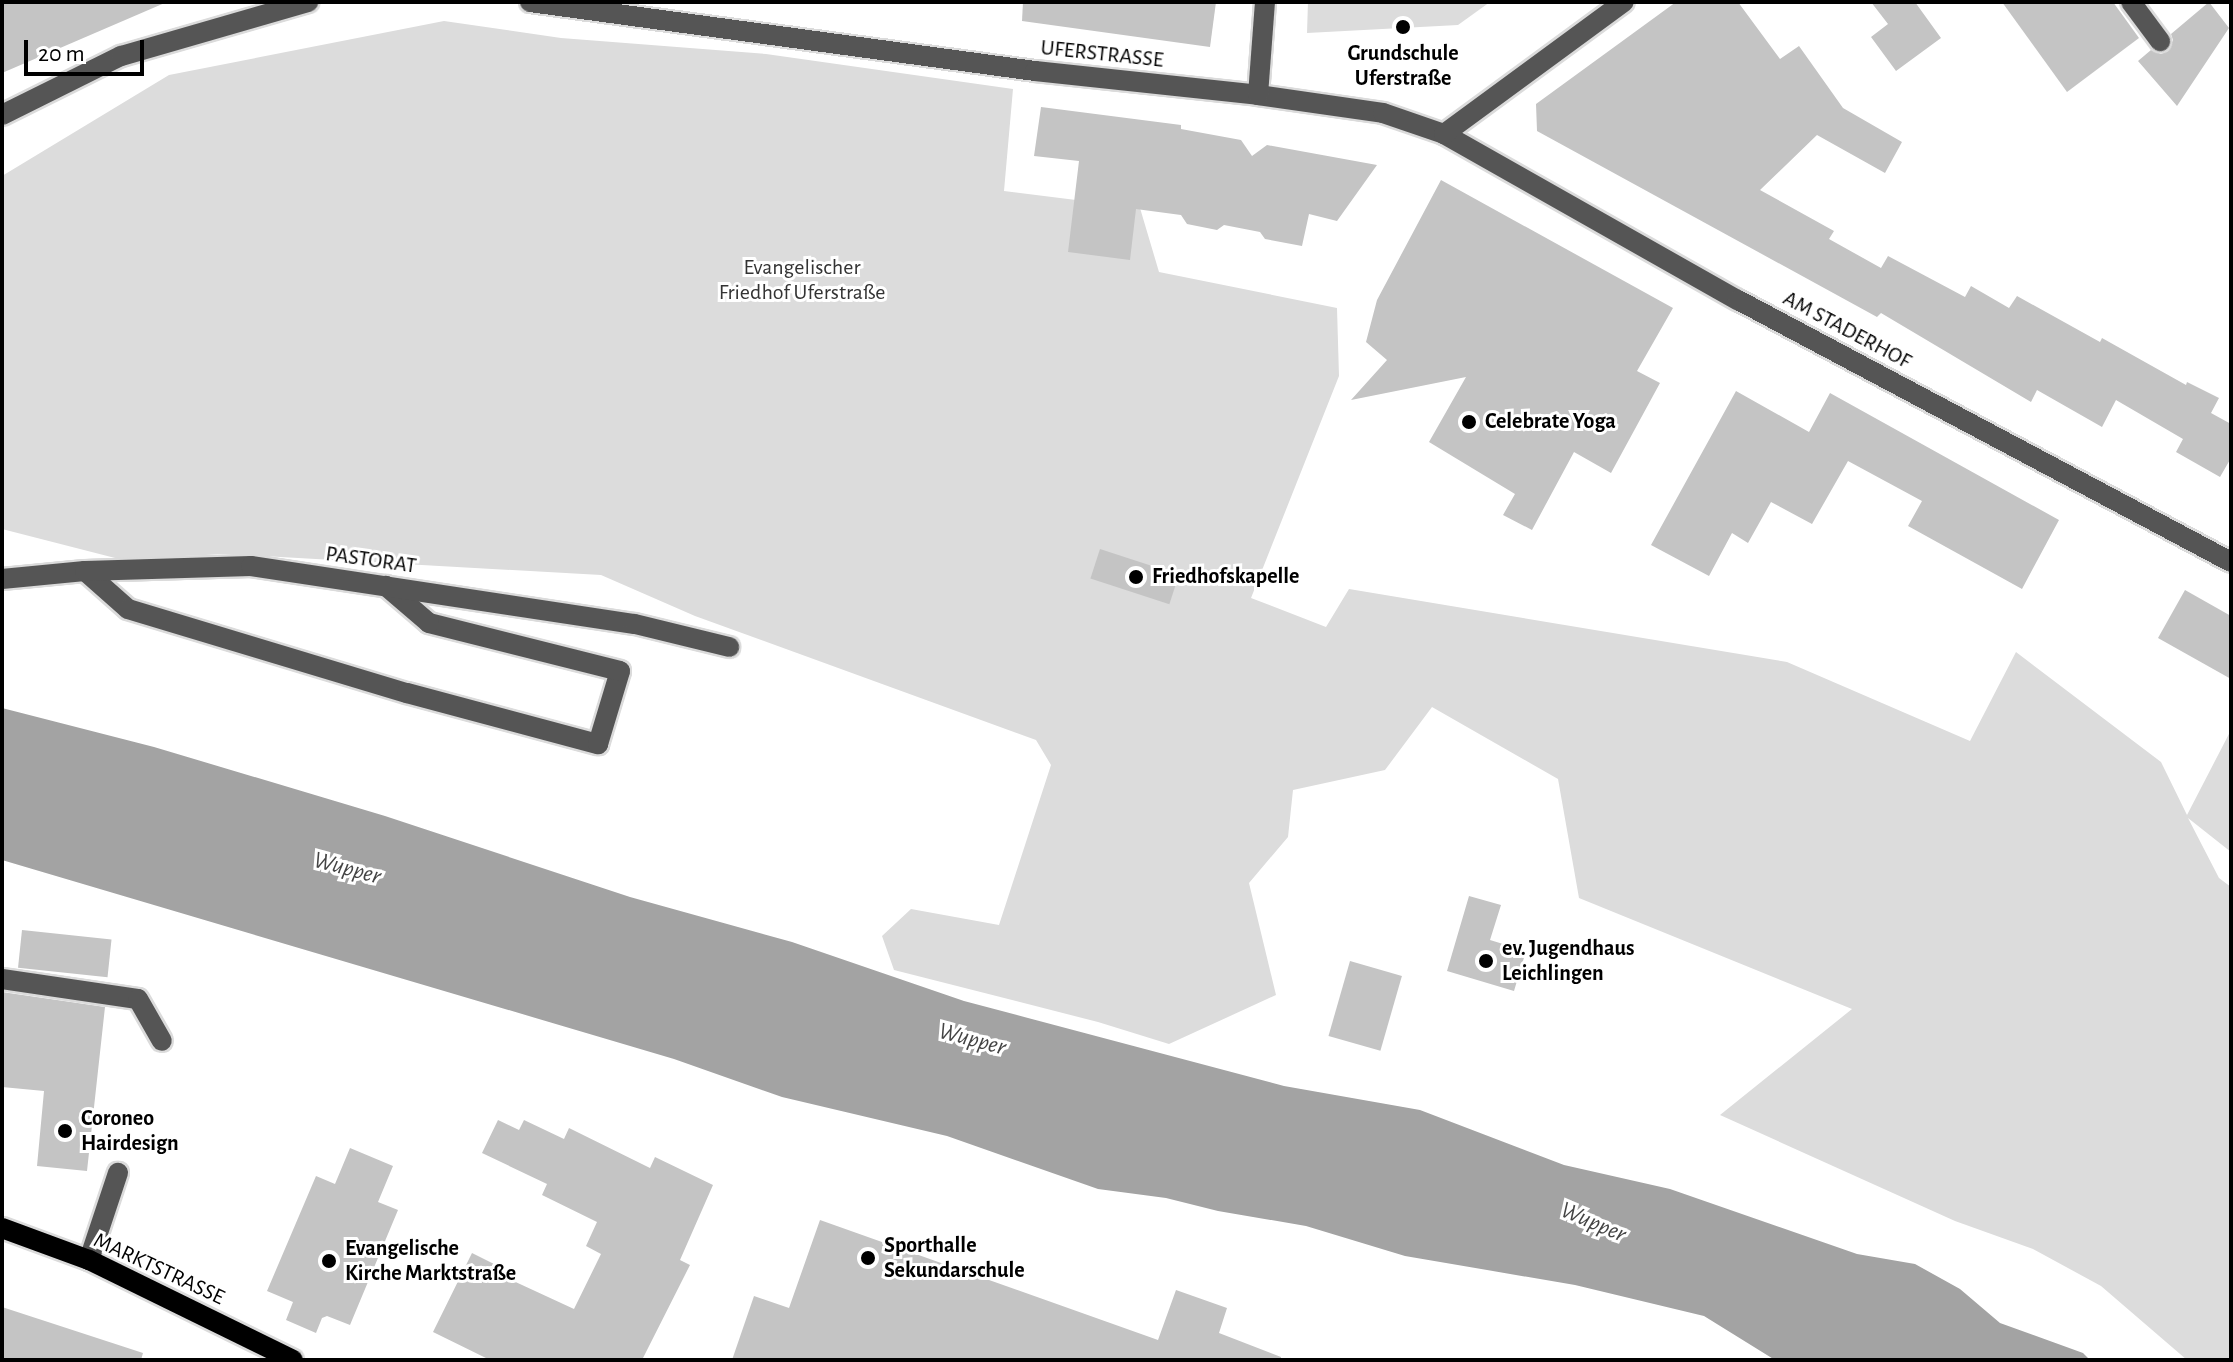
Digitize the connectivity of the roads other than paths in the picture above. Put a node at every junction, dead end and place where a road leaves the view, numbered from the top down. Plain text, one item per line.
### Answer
1 (308, 2) edge
2 (530, 2) edge
3 (1265, 2) edge
4 (1624, 2) edge
5 (2131, 2) edge
6 (2160, 41) dead end
7 (1258, 95) junction
8 (2, 115) edge
9 (1444, 134) junction
10 (2231, 562) edge
11 (85, 571) junction
12 (2, 579) edge
13 (386, 586) junction
14 (729, 647) dead end
15 (2, 979) edge
16 (162, 1041) dead end
17 (118, 1173) dead end
18 (2, 1228) edge
19 (89, 1260) junction
20 (293, 1360) edge

1 - 8 street
2 - 7 street, UFERSTRASSE
3 - 7 street
4 - 9 street
5 - 6 street
7 - 9 street, UFERSTRASSE
9 - 10 street, AM STADERHOF
11 - 12 street, PASTORAT
11 - 13 street, PASTORAT
11 - 13 street
13 - 14 street, PASTORAT
15 - 16 street
17 - 19 street
18 - 19 main road, MARKTSTRASSE
19 - 20 main road, MARKTSTRASSE

